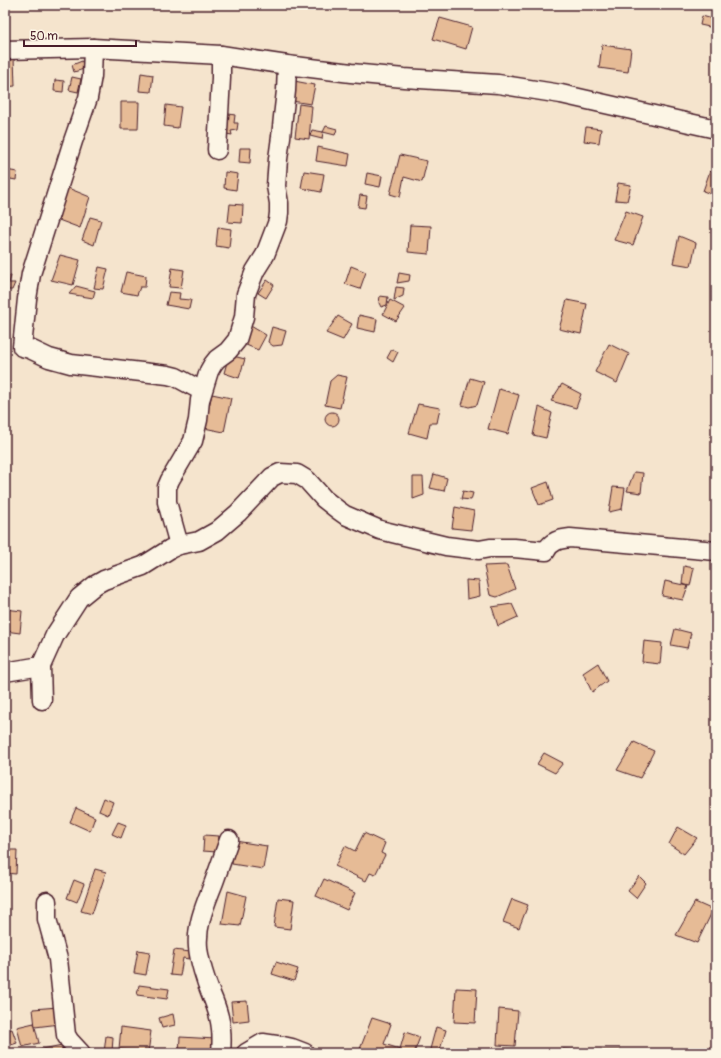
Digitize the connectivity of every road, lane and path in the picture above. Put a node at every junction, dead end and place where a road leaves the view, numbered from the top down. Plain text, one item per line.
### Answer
1 (93, 48) junction
2 (5, 50) edge
3 (221, 54) junction
4 (287, 66) junction
5 (716, 129) edge
6 (217, 150) dead end
7 (202, 391) junction
8 (179, 545) junction
9 (716, 551) edge
10 (41, 666) junction
11 (5, 672) edge
12 (42, 700) dead end
13 (230, 840) dead end
14 (47, 901) dead end
15 (81, 1053) edge
16 (221, 1053) edge
17 (246, 1053) edge
18 (305, 1053) edge

1 - 2 street
1 - 3 street
1 - 7 street
3 - 4 street
3 - 6 street
4 - 5 street
4 - 7 street
7 - 8 street
8 - 9 street
8 - 10 street
10 - 11 street
10 - 12 street
13 - 16 street
14 - 15 street
17 - 18 street

